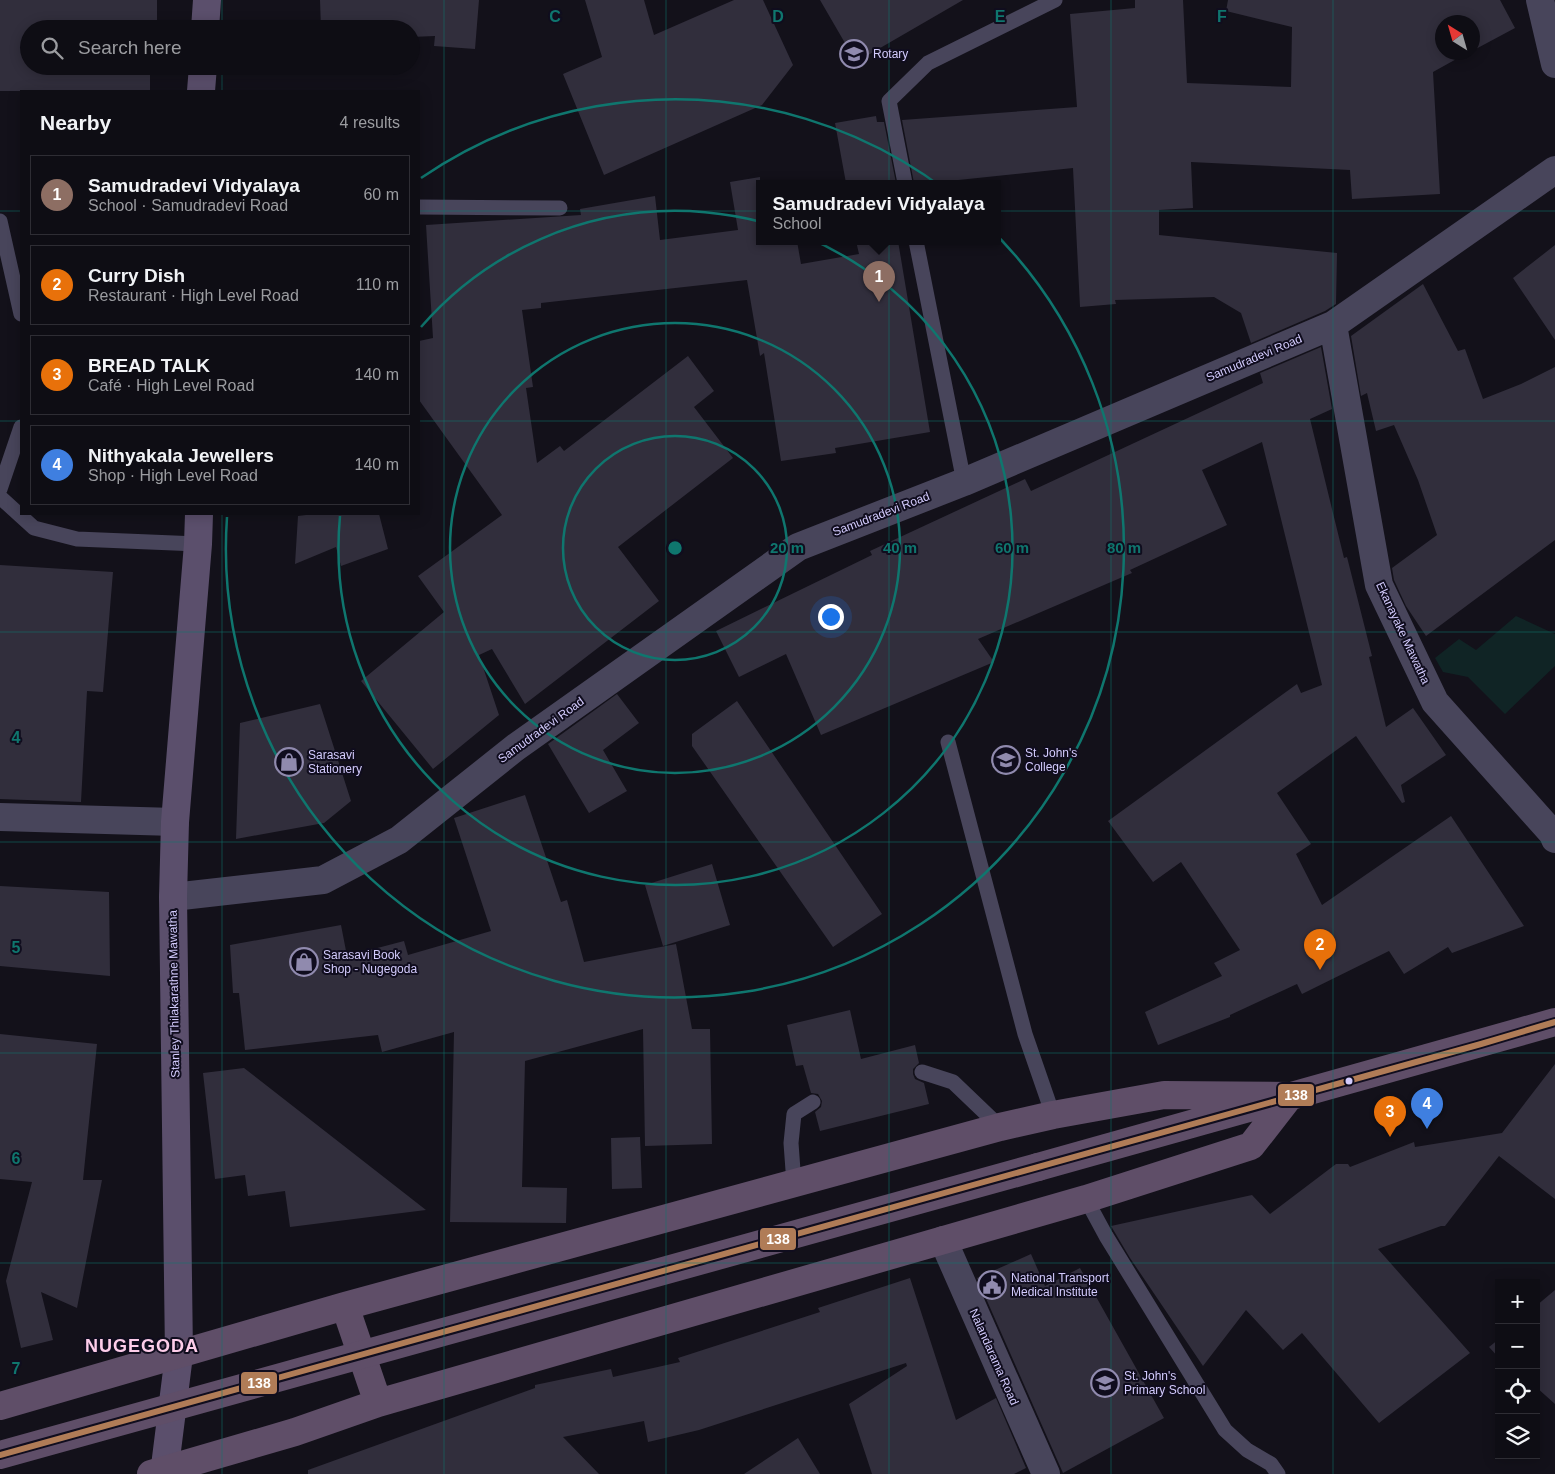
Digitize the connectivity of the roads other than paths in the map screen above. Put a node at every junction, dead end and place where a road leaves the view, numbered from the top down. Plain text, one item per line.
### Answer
1 (207, 0) edge
2 (1055, 0) edge
3 (1540, 0) edge
4 (206, 20) edge
5 (1555, 64) edge
6 (202, 75) edge
7 (201, 90) edge
8 (1555, 170) edge
9 (904, 180) edge
10 (420, 207) edge
11 (560, 208) dead end
12 (0, 221) edge
13 (917, 245) edge
14 (20, 310) edge
15 (1333, 325) junction
16 (20, 430) edge
17 (964, 482) junction
18 (0, 489) edge
19 (0, 497) edge
20 (198, 515) edge
21 (198, 544) junction
22 (948, 742) dead end
23 (0, 818) edge
24 (175, 822) junction
25 (1555, 838) edge
26 (173, 898) junction
27 (1555, 1022) edge
28 (922, 1072) dead end
29 (1290, 1096) junction
30 (813, 1102) dead end
31 (1052, 1115) junction
32 (1000, 1127) junction
33 (794, 1184) junction
34 (1086, 1198) junction
35 (943, 1240) junction
36 (345, 1306) junction
37 (179, 1355) junction
38 (378, 1403) junction
39 (0, 1406) edge
40 (0, 1455) edge
41 (160, 1473) edge
42 (1046, 1474) edge
43 (1278, 1474) edge

1 - 4 main road
2 - 9 lane
3 - 5 street
6 - 7 main road
8 - 15 street, Samudradevi Road
10 - 11 lane
12 - 14 lane
13 - 17 lane
15 - 17 street, Samudradevi Road
15 - 25 street, Ekanayake Mawatha
16 - 18 lane
17 - 26 street, Samudradevi Road
19 - 21 lane
20 - 21 main road, Stanley Thilakarathne Mawatha
21 - 24 main road, Stanley Thilakarathne Mawatha
22 - 31 lane
23 - 24 street
24 - 26 main road, Stanley Thilakarathne Mawatha
26 - 37 main road, Stanley Thilakarathne Mawatha
27 - 29 highway
28 - 32 lane
29 - 31 highway
29 - 34 highway
29 - 40 highway, bridge
30 - 33 lane
31 - 32 highway
32 - 33 highway
33 - 36 highway
34 - 35 highway
34 - 43 lane
35 - 38 highway
35 - 42 street, Nalandarama Road
36 - 37 highway
36 - 38 highway
37 - 39 highway
37 - 41 main road, Stanley Thilakarathne Mawatha
38 - 41 highway

